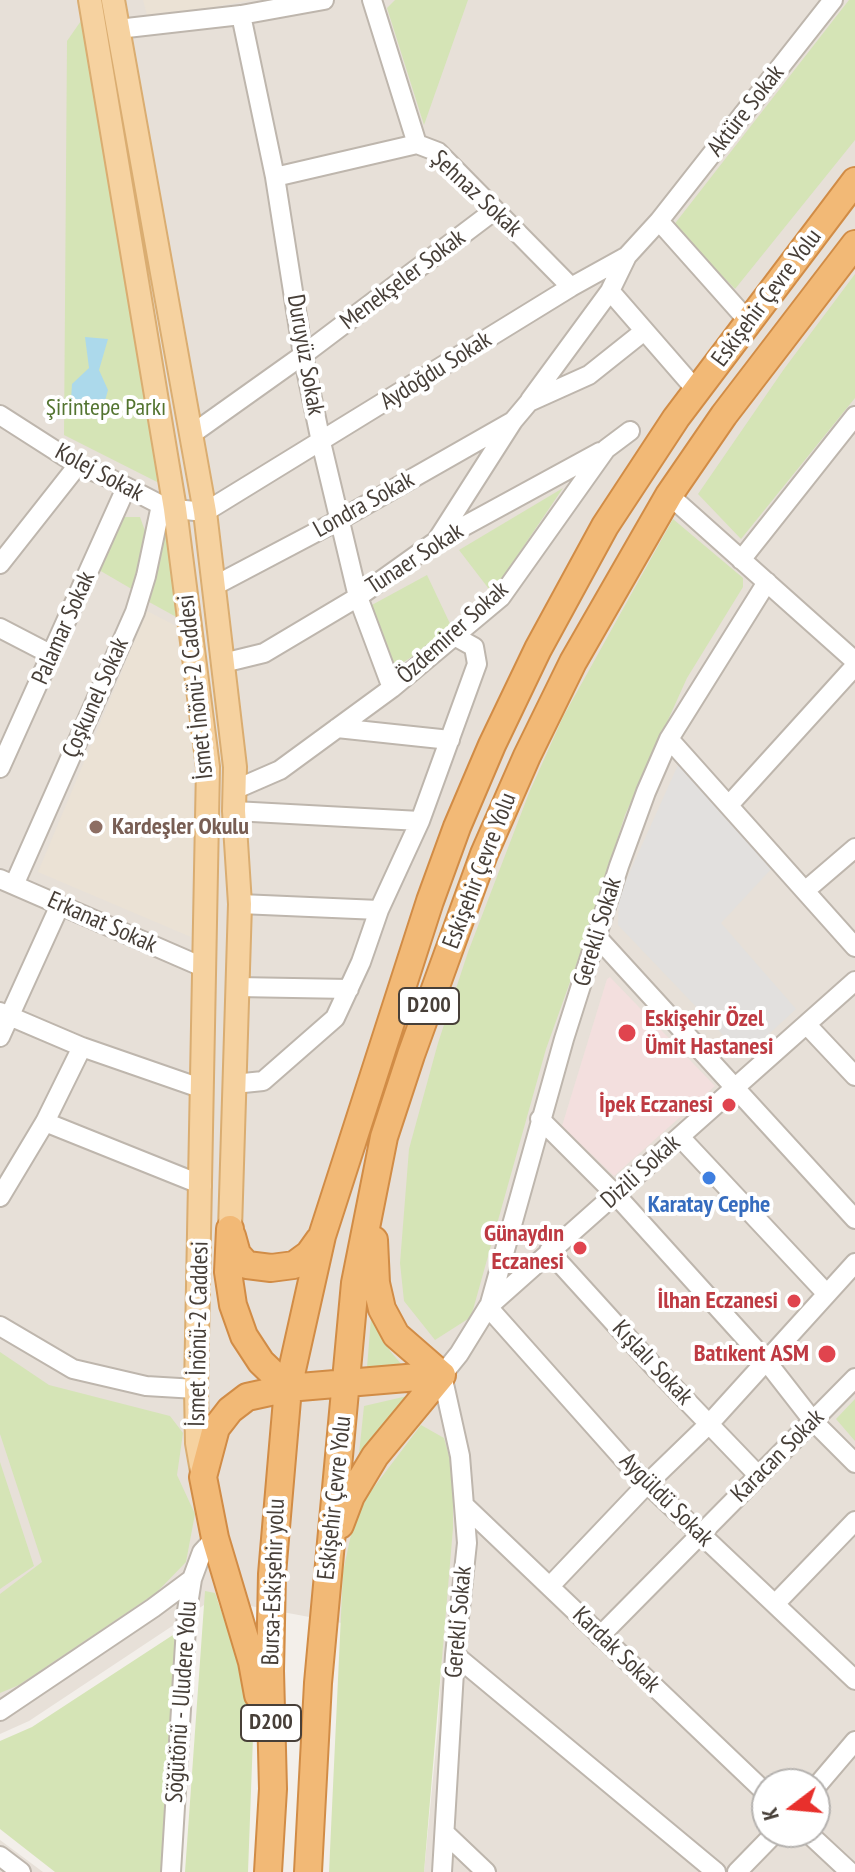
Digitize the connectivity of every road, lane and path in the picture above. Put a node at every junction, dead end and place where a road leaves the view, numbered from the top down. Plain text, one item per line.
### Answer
1 (90, 0) edge
2 (113, 0) edge
3 (324, 0) edge
4 (372, 0) edge
5 (833, 0) edge
6 (241, 15) junction
7 (118, 29) junction
8 (417, 144) junction
9 (275, 177) junction
10 (855, 181) edge
11 (495, 210) junction
12 (659, 221) junction
13 (855, 244) edge
14 (627, 256) junction
15 (571, 287) junction
16 (610, 291) junction
17 (749, 322) junction
18 (643, 332) junction
19 (303, 355) junction
20 (697, 391) junction
21 (529, 402) junction
22 (855, 416) edge
23 (2, 421) edge
24 (513, 421) junction
25 (630, 431) dead end
26 (192, 434) junction
27 (321, 442) junction
28 (606, 449) junction
29 (78, 465) junction
30 (126, 488) junction
31 (669, 495) junction
32 (168, 507) junction
33 (205, 512) junction
34 (341, 519) junction
35 (435, 542) junction
36 (741, 560) junction
37 (0, 564) edge
38 (767, 582) junction
39 (214, 586) junction
40 (358, 597) junction
41 (1, 629) edge
42 (456, 637) junction
43 (52, 655) junction
44 (223, 663) junction
45 (855, 664) edge
46 (392, 688) junction
47 (337, 728) junction
48 (669, 739) junction
49 (450, 740) junction
50 (0, 768) edge
51 (234, 800) junction
52 (729, 805) junction
53 (420, 821) junction
54 (855, 848) edge
55 (7, 882) edge
56 (806, 890) junction
57 (240, 904) junction
58 (60, 905) junction
59 (379, 910) junction
60 (597, 937) junction
61 (855, 947) edge
62 (205, 968) junction
63 (855, 981) edge
64 (237, 987) junction
65 (349, 989) junction
66 (5, 1014) edge
67 (807, 1025) junction
68 (0, 1037) edge
69 (82, 1047) junction
70 (855, 1076) edge
71 (234, 1084) junction
72 (735, 1088) junction
73 (203, 1089) junction
74 (540, 1119) junction
75 (45, 1122) junction
76 (680, 1137) junction
77 (377, 1167) junction
78 (202, 1185) junction
79 (1, 1193) edge
80 (616, 1195) junction
81 (855, 1219) edge
82 (230, 1229) junction
83 (322, 1236) junction
84 (549, 1251) junction
85 (855, 1263) edge
86 (826, 1293) junction
87 (488, 1307) junction
88 (0, 1326) edge
89 (767, 1362) junction
90 (442, 1375) junction
91 (855, 1378) edge
92 (346, 1384) junction
93 (288, 1388) junction
94 (196, 1389) junction
95 (813, 1421) junction
96 (710, 1423) junction
97 (855, 1463) edge
98 (757, 1474) junction
99 (203, 1477) junction
100 (647, 1484) junction
101 (465, 1506) junction
102 (855, 1521) edge
103 (700, 1535) junction
104 (215, 1538) junction
105 (329, 1555) junction
106 (192, 1579) junction
107 (551, 1585) junction
108 (775, 1604) junction
109 (600, 1636) junction
110 (455, 1655) junction
111 (853, 1674) edge
112 (0, 1711) edge
113 (855, 1741) edge
114 (848, 1760) edge
115 (831, 1774) edge
116 (751, 1779) edge
117 (273, 1789) junction
118 (446, 1834) junction
119 (760, 1848) edge
120 (824, 1848) edge
121 (0, 1856) edge
122 (21, 1872) edge
123 (171, 1872) edge
124 (268, 1872) edge
125 (308, 1872) edge
126 (442, 1872) edge
127 (486, 1872) edge
128 (716, 1872) edge
129 (737, 1872) edge
130 (850, 1872) edge

1 - 32 main road, İsmet İnönü-2 Caddesi
2 - 7 main road, İsmet İnönü-2 Caddesi
3 - 6 street
4 - 8 street, Şehnaz Sokak
5 - 12 street, Aktüre Sokak
6 - 7 street
6 - 9 street, Duruyüz Sokak
7 - 26 main road, İsmet İnönü-2 Caddesi
8 - 9 street
8 - 11 street, Şehnaz Sokak
9 - 19 street, Duruyüz Sokak
10 - 17 highway, Eskişehir Çevre Yolu / D200
11 - 15 street, Şehnaz Sokak
11 - 19 street, Menekşeler Sokak
12 - 14 street, Aydoğdu Sokak
12 - 17 street
13 - 31 highway, Eskişehir Çevre Yolu / D200
14 - 15 street, Aydoğdu Sokak
14 - 16 street
15 - 27 street, Aydoğdu Sokak
16 - 18 street
16 - 21 street
17 - 20 highway, Eskişehir Çevre Yolu / D200
18 - 20 street
18 - 21 street, Londra Sokak
19 - 26 street, Menekşeler Sokak
19 - 27 street, Duruyüz Sokak
20 - 83 highway, Eskişehir Çevre Yolu / D200
21 - 24 street, Londra Sokak
22 - 36 street
23 - 29 street, Kolej Sokak
24 - 34 street, Londra Sokak
24 - 35 street, Londra Sokak
25 - 28 street, Özdemirer Sokak
26 - 33 main road, İsmet İnönü-2 Caddesi
27 - 33 street, Aydoğdu Sokak
27 - 34 street, Duruyüz Sokak
28 - 35 street, Tunaer Sokak
28 - 42 street, Özdemirer Sokak
29 - 30 street, Kolej Sokak
29 - 37 street
30 - 32 street, Kolej Sokak
30 - 43 street, Palamar Sokak
31 - 36 street
31 - 77 highway, Eskişehir Çevre Yolu / D200
32 - 33 street, Kolej Sokak
32 - 55 street, Çoşkunel Sokak
32 - 62 main road, İsmet İnönü-2 Caddesi
33 - 39 main road, İsmet İnönü-2 Caddesi
34 - 39 street, Londra Sokak
34 - 40 street, Duruyüz Sokak
35 - 40 street, Tunaer Sokak
36 - 38 street
38 - 45 street
38 - 48 street, Gerekli Sokak
39 - 44 main road, İsmet İnönü-2 Caddesi
40 - 44 street, Tunaer Sokak
40 - 46 street, Duruyüz Sokak
41 - 43 street
42 - 46 street, Özdemirer Sokak
42 - 49 street
43 - 50 street, Palamar Sokak
44 - 51 main road, İsmet İnönü-2 Caddesi
45 - 52 street
46 - 47 street, Özdemirer Sokak
47 - 49 street
47 - 51 street, Özdemirer Sokak
48 - 52 street
48 - 60 street, Gerekli Sokak
49 - 53 street
51 - 53 street
51 - 57 main road, İsmet İnönü-2 Caddesi
52 - 56 street
53 - 59 street
54 - 56 street
55 - 58 street, Erkanat Sokak
56 - 61 street
57 - 59 street
57 - 64 main road, İsmet İnönü-2 Caddesi
58 - 62 street, Erkanat Sokak
58 - 66 street
59 - 65 street
60 - 72 street
60 - 74 street, Gerekli Sokak
62 - 73 main road, İsmet İnönü-2 Caddesi
63 - 67 street, Dizili Sokak
64 - 65 street
64 - 71 main road, İsmet İnönü-2 Caddesi
65 - 71 street
66 - 68 street
66 - 69 street
67 - 70 street
67 - 72 street, Dizili Sokak
69 - 73 street
69 - 75 street
71 - 82 main road, İsmet İnönü-2 Caddesi
72 - 76 street, Dizili Sokak
72 - 81 street
73 - 78 main road, İsmet İnönü-2 Caddesi
74 - 80 street
74 - 87 street, Gerekli Sokak
75 - 78 street
75 - 79 street
76 - 80 street, Dizili Sokak
76 - 86 street
77 - 90 highway
77 - 92 highway, Eskişehir Çevre Yolu / D200
78 - 94 main road, İsmet İnönü-2 Caddesi
80 - 84 street, Dizili Sokak
80 - 89 street
82 - 83 highway
82 - 93 highway
83 - 93 highway, Eskişehir Çevre Yolu / D200
84 - 87 street, Dizili Sokak
84 - 96 street, Kışlalı Sokak
85 - 86 street
86 - 89 street
87 - 90 street, Dizili Sokak
87 - 100 street, Aygüldü Sokak
88 - 94 street
89 - 95 street
89 - 96 street
90 - 92 highway
90 - 101 street, Gerekli Sokak
90 - 105 highway
91 - 95 street, Karacan Sokak
92 - 93 highway
92 - 105 highway, Eskişehir Çevre Yolu / D200
93 - 99 highway
93 - 117 highway, Bursa-Eskişehir yolu / D200
94 - 99 main road, İsmet İnönü-2 Caddesi
95 - 97 street
95 - 98 street, Karacan Sokak
96 - 98 street, Kışlalı Sokak
96 - 100 street
98 - 103 street, Karacan Sokak
99 - 104 highway
100 - 103 street, Aygüldü Sokak
100 - 107 street
101 - 107 street, Kardak Sokak
101 - 110 street, Gerekli Sokak
102 - 108 street
103 - 108 street, Aygüldü Sokak
103 - 109 street, Karacan Sokak
104 - 106 street, Söğütönü - Uludere Yolu
104 - 117 highway
105 - 125 highway, Eskişehir Çevre Yolu / D200
106 - 112 street
106 - 123 street, Söğütönü - Uludere Yolu
107 - 109 street, Kardak Sokak
108 - 111 street, Aygüldü Sokak
109 - 116 street, Kardak Sokak
110 - 118 street, Gerekli Sokak
110 - 128 street
113 - 114 street
114 - 115 street
117 - 124 highway, Bursa-Eskişehir yolu / D200
118 - 126 street, Gerekli Sokak
118 - 127 street
119 - 129 street
120 - 130 street
121 - 122 street

